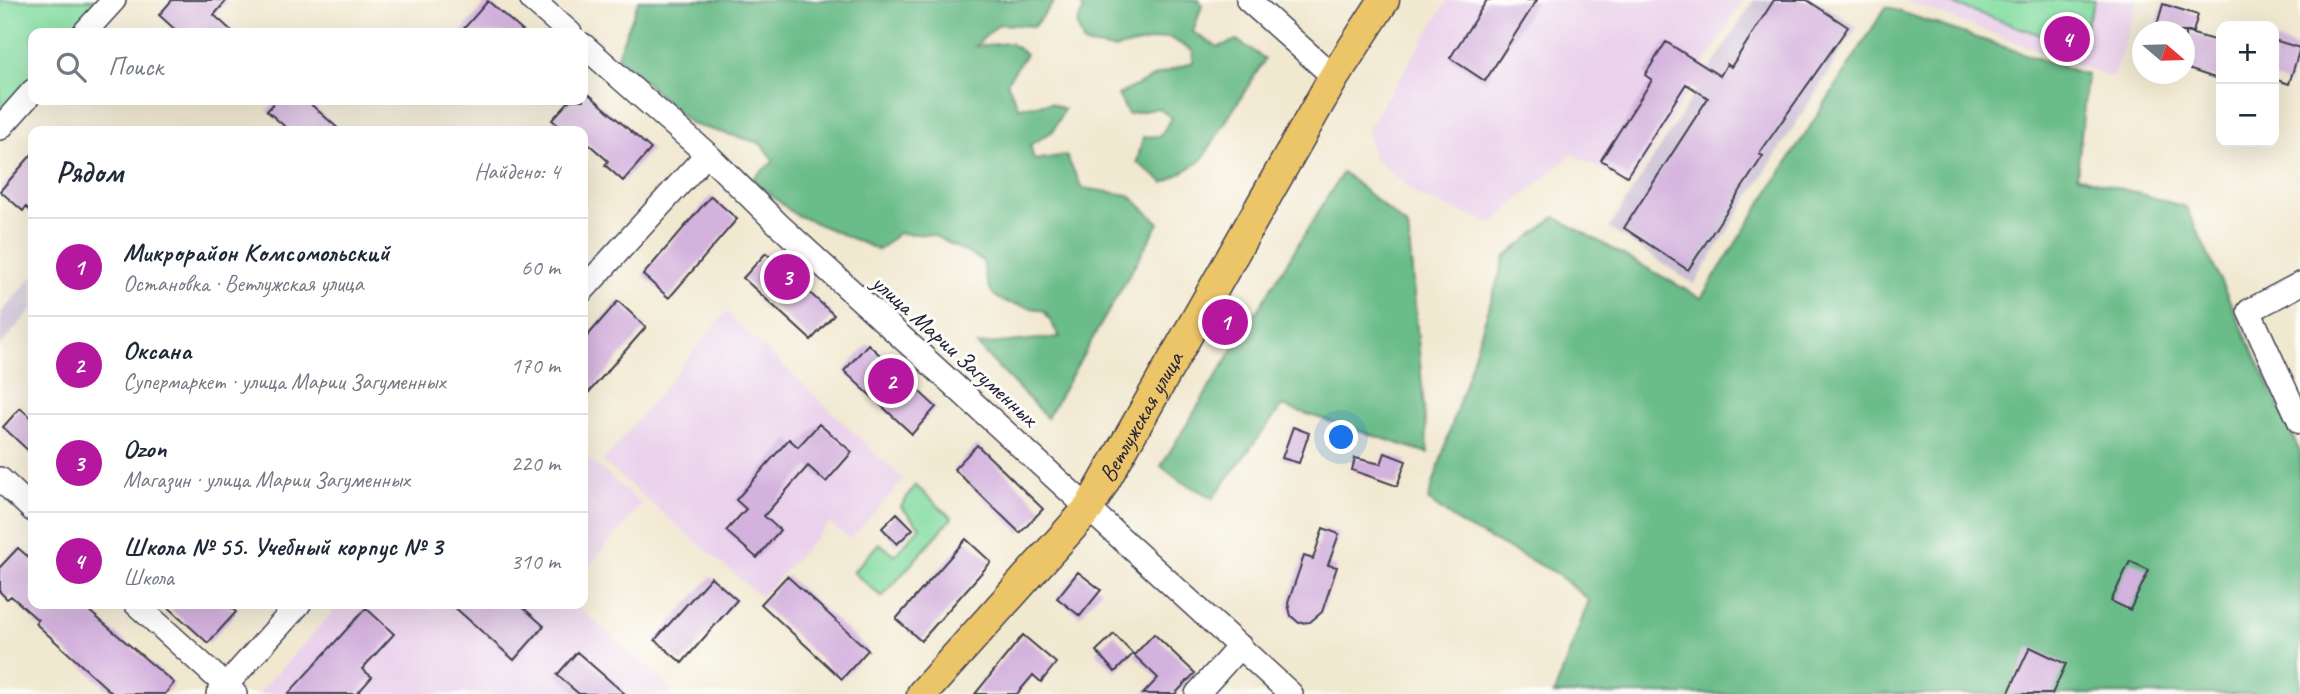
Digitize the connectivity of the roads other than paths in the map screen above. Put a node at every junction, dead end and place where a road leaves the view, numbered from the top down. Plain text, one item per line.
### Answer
1 (114, 0) edge
2 (532, 0) edge
3 (1248, 0) edge
4 (1384, 0) edge
5 (89, 28) edge
6 (564, 28) edge
7 (588, 49) edge
8 (1334, 77) junction
9 (28, 97) edge
10 (0, 128) edge
11 (707, 153) junction
12 (588, 284) edge
13 (2300, 284) edge
14 (2300, 422) edge
15 (0, 479) edge
16 (28, 505) edge
17 (1089, 508) junction
18 (140, 609) edge
19 (295, 609) edge
20 (1240, 646) junction
21 (226, 691) edge
22 (922, 694) edge
23 (1197, 694) edge
24 (1291, 694) edge

1 - 5 street
2 - 6 street
3 - 8 street
4 - 8 main road, Ветлужская улица
7 - 11 street, улица Марии Загуменных
8 - 17 main road, Ветлужская улица
9 - 10 street
11 - 12 street
11 - 17 street, улица Марии Загуменных
13 - 14 street
15 - 16 street
17 - 20 street, улица Марии Загуменных
17 - 22 main road, Ветлужская улица
18 - 21 street
19 - 21 street
20 - 23 street
20 - 24 street, улица Марии Загуменных

